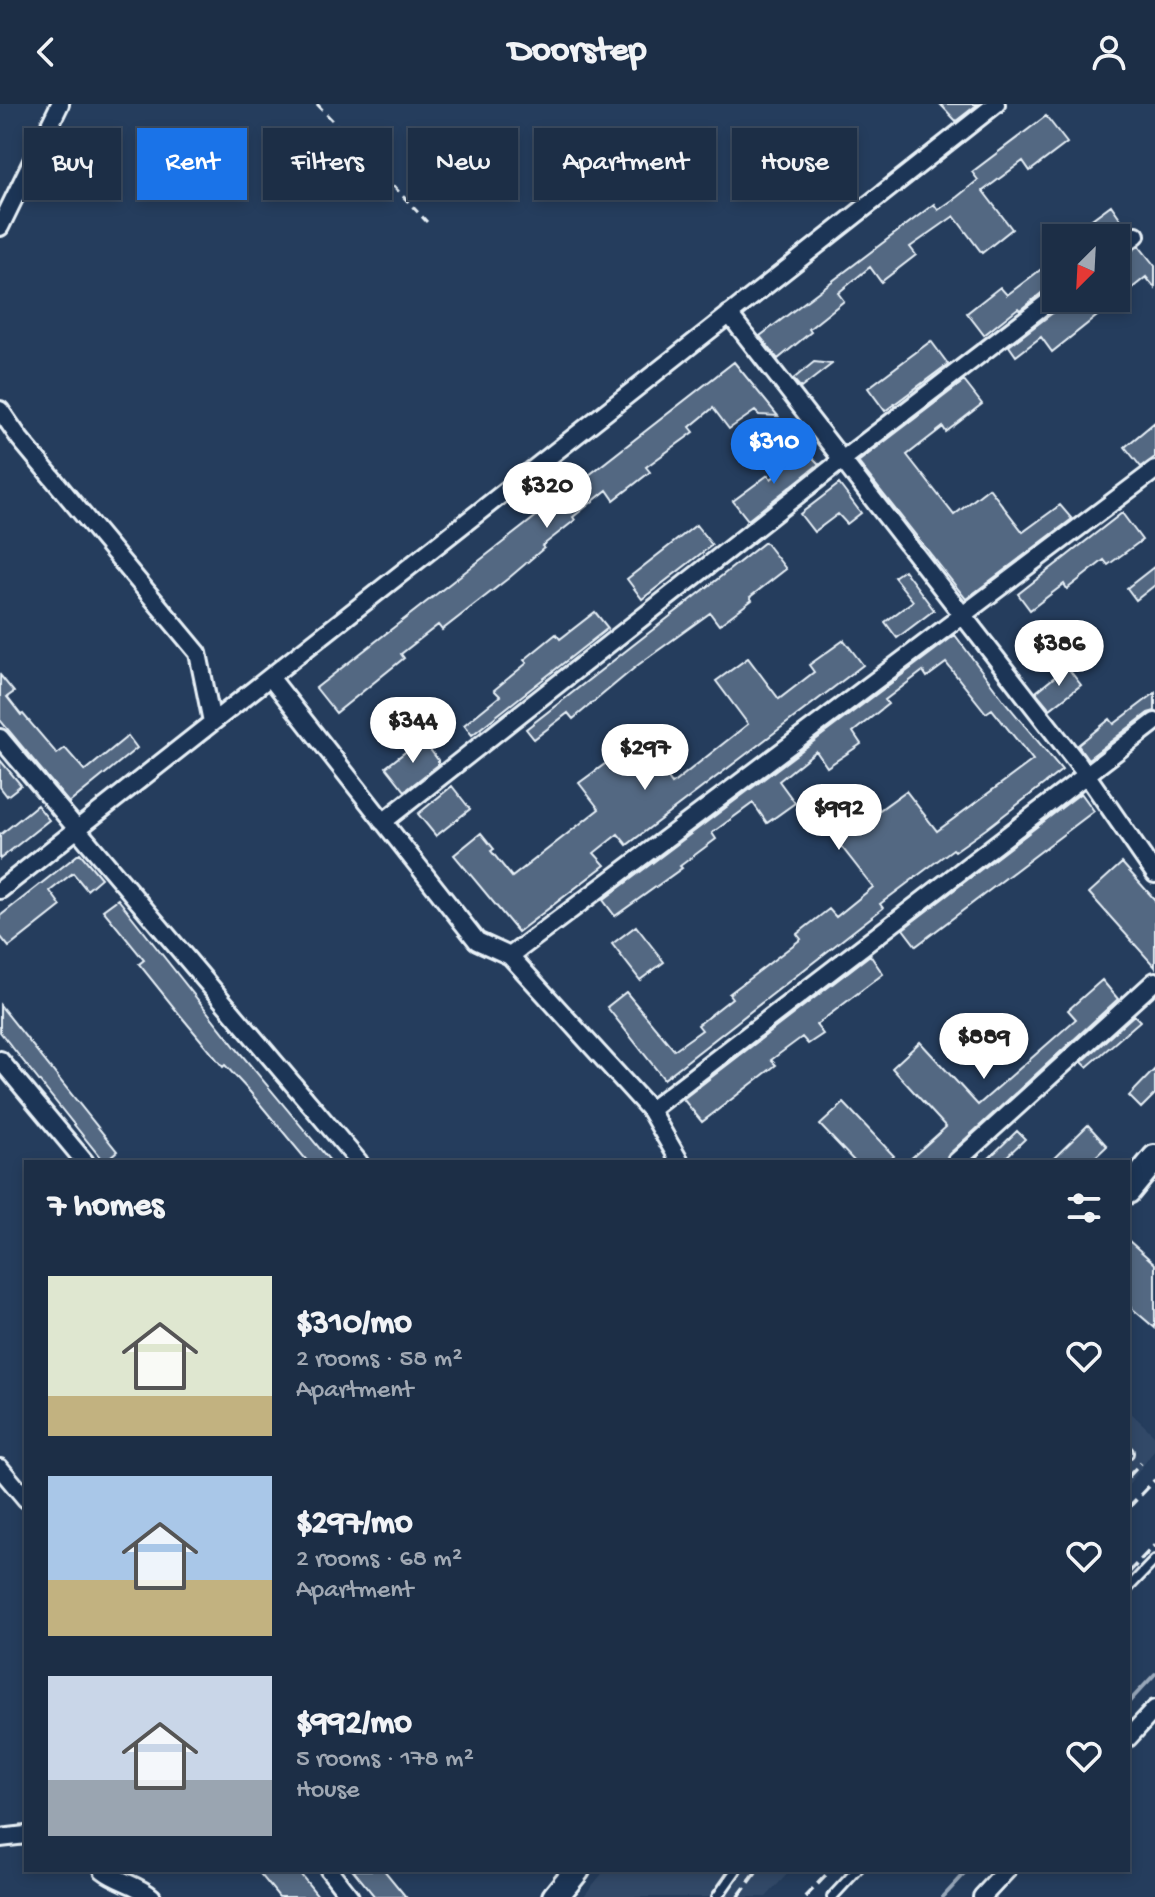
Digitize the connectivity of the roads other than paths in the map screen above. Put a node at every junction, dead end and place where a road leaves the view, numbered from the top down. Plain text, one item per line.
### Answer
1 (60, 104) edge
2 (996, 104) edge
3 (0, 227) edge
4 (1136, 235) dead end
5 (1130, 240) edge
6 (1042, 307) edge
7 (729, 314) junction
8 (0, 410) edge
9 (842, 460) junction
10 (1155, 470) edge
11 (961, 614) junction
12 (270, 677) junction
13 (212, 722) junction
14 (1155, 722) edge
15 (0, 738) edge
16 (1086, 774) junction
17 (383, 822) junction
18 (77, 829) junction
19 (1155, 874) edge
20 (0, 890) edge
21 (510, 956) junction
22 (1155, 981) edge
23 (0, 1060) edge
24 (650, 1110) junction
25 (1155, 1158) edge
26 (83, 1160) edge
27 (357, 1160) edge
28 (679, 1160) edge
29 (958, 1160) edge
30 (1130, 1189) edge
31 (0, 1468) edge
32 (24, 1497) edge
33 (1155, 1560) edge
34 (1130, 1586) edge
35 (1155, 1709) edge
36 (1130, 1736) edge
37 (24, 1835) edge
38 (0, 1838) edge
39 (105, 1872) edge
40 (331, 1872) edge
41 (575, 1872) edge
42 (735, 1872) edge
43 (855, 1872) edge
44 (1005, 1872) edge
45 (152, 1897) edge
46 (350, 1897) edge
47 (555, 1897) edge
48 (717, 1897) edge
49 (832, 1897) edge
50 (982, 1897) edge

1 - 3 street
2 - 7 street
4 - 5 street
6 - 9 street
7 - 9 street
7 - 12 street
8 - 13 street
9 - 11 street
9 - 17 street
10 - 11 street
11 - 16 street
11 - 21 street
12 - 13 street
12 - 17 street
13 - 18 street
14 - 16 street
15 - 18 street
16 - 19 street
16 - 24 street
17 - 21 street
18 - 20 street
18 - 27 street
21 - 24 street
22 - 29 street
23 - 26 street
24 - 28 street
25 - 30 main road
31 - 32 street
33 - 34 lane
35 - 36 street
37 - 38 street
39 - 45 street
40 - 46 street
41 - 47 main road
42 - 48 lane
43 - 49 lane
44 - 50 street

